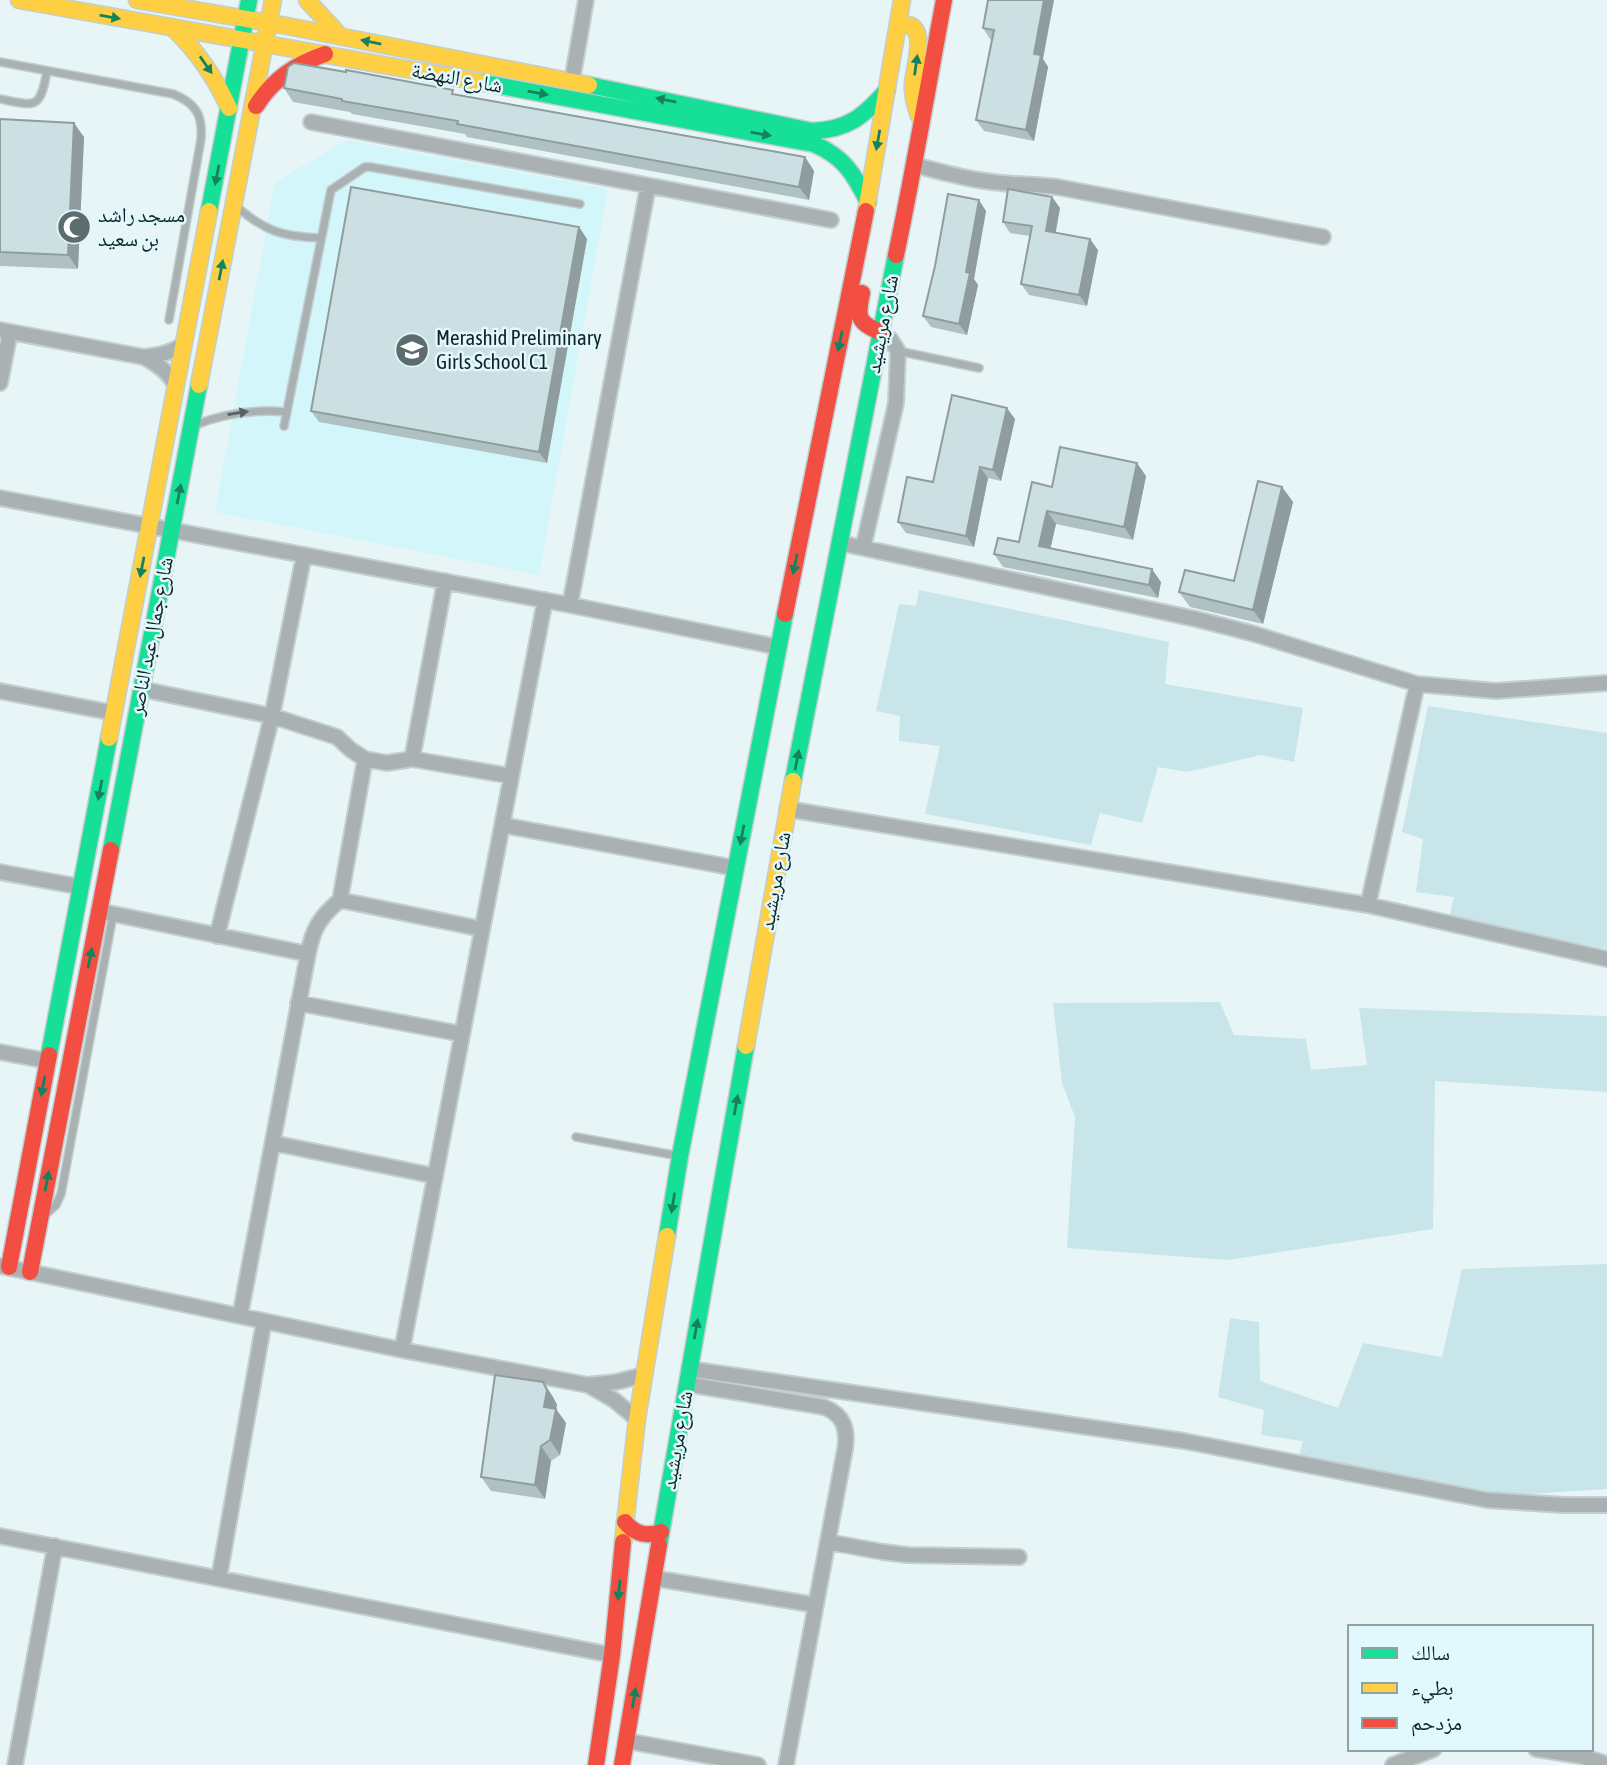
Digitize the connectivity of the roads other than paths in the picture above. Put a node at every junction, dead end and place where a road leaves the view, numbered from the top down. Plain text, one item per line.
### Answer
1 (19, 0) edge
2 (137, 0) edge
3 (186, 0) edge
4 (249, 0) edge
5 (273, 0) edge
6 (307, 0) edge
7 (586, 0) edge
8 (902, 0) edge
9 (944, 0) edge
10 (162, 5) junction
11 (246, 19) junction
12 (269, 23) junction
13 (898, 24) junction
14 (173, 28) junction
15 (340, 36) junction
16 (242, 40) junction
17 (265, 43) junction
18 (326, 54) junction
19 (0, 62) edge
20 (47, 71) junction
21 (572, 80) junction
22 (887, 89) junction
23 (0, 99) edge
24 (229, 108) junction
25 (252, 112) junction
26 (921, 120) junction
27 (311, 122) dead end
28 (915, 165) junction
29 (648, 186) junction
30 (867, 202) junction
31 (580, 204) dead end
32 (234, 205) junction
33 (831, 220) dead end
34 (1322, 237) dead end
35 (321, 238) junction
36 (859, 250) junction
37 (169, 320) dead end
38 (5, 331) edge
39 (880, 332) junction
40 (184, 344) junction
41 (898, 351) junction
42 (144, 357) junction
43 (979, 368) dead end
44 (0, 383) edge
45 (176, 386) junction
46 (287, 412) junction
47 (284, 426) dead end
48 (191, 427) junction
49 (0, 498) edge
50 (150, 526) junction
51 (172, 531) junction
52 (840, 543) junction
53 (863, 548) junction
54 (304, 555) junction
55 (445, 581) junction
56 (545, 600) junction
57 (570, 605) junction
58 (778, 646) junction
59 (1607, 683) edge
60 (1417, 684) junction
61 (141, 689) junction
62 (0, 691) edge
63 (114, 713) junction
64 (272, 716) junction
65 (365, 759) junction
66 (412, 759) junction
67 (511, 776) junction
68 (787, 809) junction
69 (502, 825) junction
70 (735, 868) junction
71 (0, 872) edge
72 (81, 887) junction
73 (340, 900) junction
74 (1368, 905) junction
75 (106, 913) junction
76 (482, 929) junction
77 (217, 936) junction
78 (307, 954) junction
79 (1607, 959) edge
80 (298, 1003) junction
81 (462, 1034) junction
82 (0, 1052) edge
83 (48, 1060) junction
84 (576, 1137) dead end
85 (272, 1143) junction
86 (680, 1156) junction
87 (435, 1176) junction
88 (4, 1266) edge
89 (30, 1272) junction
90 (240, 1316) junction
91 (264, 1321) junction
92 (402, 1350) junction
93 (644, 1375) junction
94 (688, 1377) junction
95 (588, 1385) junction
96 (637, 1419) junction
97 (1607, 1505) edge
98 (625, 1522) junction
99 (661, 1532) junction
100 (0, 1536) edge
101 (828, 1542) junction
102 (55, 1546) junction
103 (1019, 1557) dead end
104 (219, 1578) junction
105 (653, 1578) junction
106 (816, 1605) junction
107 (612, 1655) junction
108 (627, 1741) junction
109 (1429, 1751) edge
110 (1549, 1751) edge
111 (1607, 1764) edge
112 (15, 1765) edge
113 (596, 1765) edge
114 (622, 1765) edge
115 (758, 1765) edge
116 (786, 1765) edge
117 (1394, 1765) edge

1 -> 14 street, شارع النهضة
2 - 10 street, شارع النهضة
3 - 10 street
4 - 11 street, شارع جمال عبد الناصر
5 - 12 street, شارع جمال عبد الناصر
6 - 15 street
7 - 21 street
8 - 13 street, شارع مريشيد
9 - 26 street, شارع مريشيد
10 - 11 street, شارع النهضة
11 - 12 street, شارع النهضة
11 - 16 street, شارع جمال عبد الناصر
12 - 15 street, شارع النهضة
12 - 17 street, شارع جمال عبد الناصر
13 - 22 street, شارع مريشيد
26 -> 13 street
14 - 16 street, شارع النهضة
14 -> 24 street
21 -> 15 street, شارع النهضة
16 - 17 street, شارع النهضة
16 - 24 street, شارع جمال عبد الناصر
17 - 18 street, شارع النهضة
17 - 25 street, شارع جمال عبد الناصر
18 - 25 street
18 -> 30 street, شارع النهضة
19 - 20 lane
20 - 23 lane
20 - 37 lane
22 -> 21 street, شارع النهضة
22 -> 30 street, شارع مريشيد
24 -> 40 street, شارع جمال عبد الناصر
25 - 32 street, شارع جمال عبد الناصر
26 - 28 street, شارع مريشيد
27 - 29 street
28 - 34 street
28 - 39 street, شارع مريشيد
29 - 33 street
29 - 57 street
30 - 36 street, شارع مريشيد
31 - 35 lane
32 - 35 lane
48 -> 32 street, شارع جمال عبد الناصر
35 - 46 lane
36 - 39 street
36 -> 58 street, شارع مريشيد
38 - 42 street
38 - 44 street
39 - 41 street
39 - 52 street, شارع مريشيد
40 - 42 street
40 - 45 street, شارع جمال عبد الناصر
41 - 43 lane
41 - 53 street
42 - 45 street
45 - 50 street, شارع جمال عبد الناصر
46 - 47 lane
48 -> 46 lane
51 -> 48 street, شارع جمال عبد الناصر
49 - 50 street
50 - 51 street
50 -> 63 street, شارع جمال عبد الناصر
51 - 54 street
51 - 61 street, شارع جمال عبد الناصر
52 - 53 street
68 -> 52 street, شارع مريشيد
53 - 60 street
54 - 55 street
54 - 64 street
55 - 56 street
55 - 66 street
56 - 57 street
56 - 67 street
57 - 58 street
58 -> 70 street, شارع مريشيد
59 - 60 street
60 - 74 street
61 - 64 street
61 - 75 street, شارع جمال عبد الناصر
62 - 63 street
63 -> 72 street, شارع جمال عبد الناصر
64 - 65 street
64 - 77 street
65 - 66 street
65 - 73 street
66 - 67 street
67 - 69 street
68 - 74 street
94 -> 68 street, شارع مريشيد
69 - 70 street
69 - 76 street
70 - 86 street, شارع مريشيد
71 - 72 street
72 - 83 street, شارع جمال عبد الناصر
73 - 76 street
73 - 78 street
74 - 79 street
75 - 77 street
75 - 89 street, شارع جمال عبد الناصر
76 - 81 street
77 - 78 street
78 - 80 street
80 - 81 street
80 - 85 street
81 - 87 street
82 - 83 street
83 -> 88 street, شارع جمال عبد الناصر
84 - 86 lane
85 - 87 street
85 - 90 street
86 -> 93 street, شارع مريشيد
87 - 92 street
88 - 89 street
89 - 90 street
90 - 91 street
91 - 92 street
91 - 104 street
92 - 95 street
93 - 95 street
93 - 96 street, شارع مريشيد
94 - 97 street
94 - 99 street, شارع مريشيد
94 - 101 street
95 - 96 street
96 - 98 street, شارع مريشيد
98 - 99 street
98 -> 107 street, شارع مريشيد
99 - 105 street, شارع مريشيد
100 - 102 street
101 - 103 street
101 - 106 street
102 - 104 street
102 - 112 street
104 - 107 street
105 - 106 street
108 -> 105 street, شارع مريشيد
106 - 116 street
107 - 113 street, شارع مريشيد
108 - 114 street, شارع مريشيد
108 - 115 street
109 - 117 street
110 - 111 street

